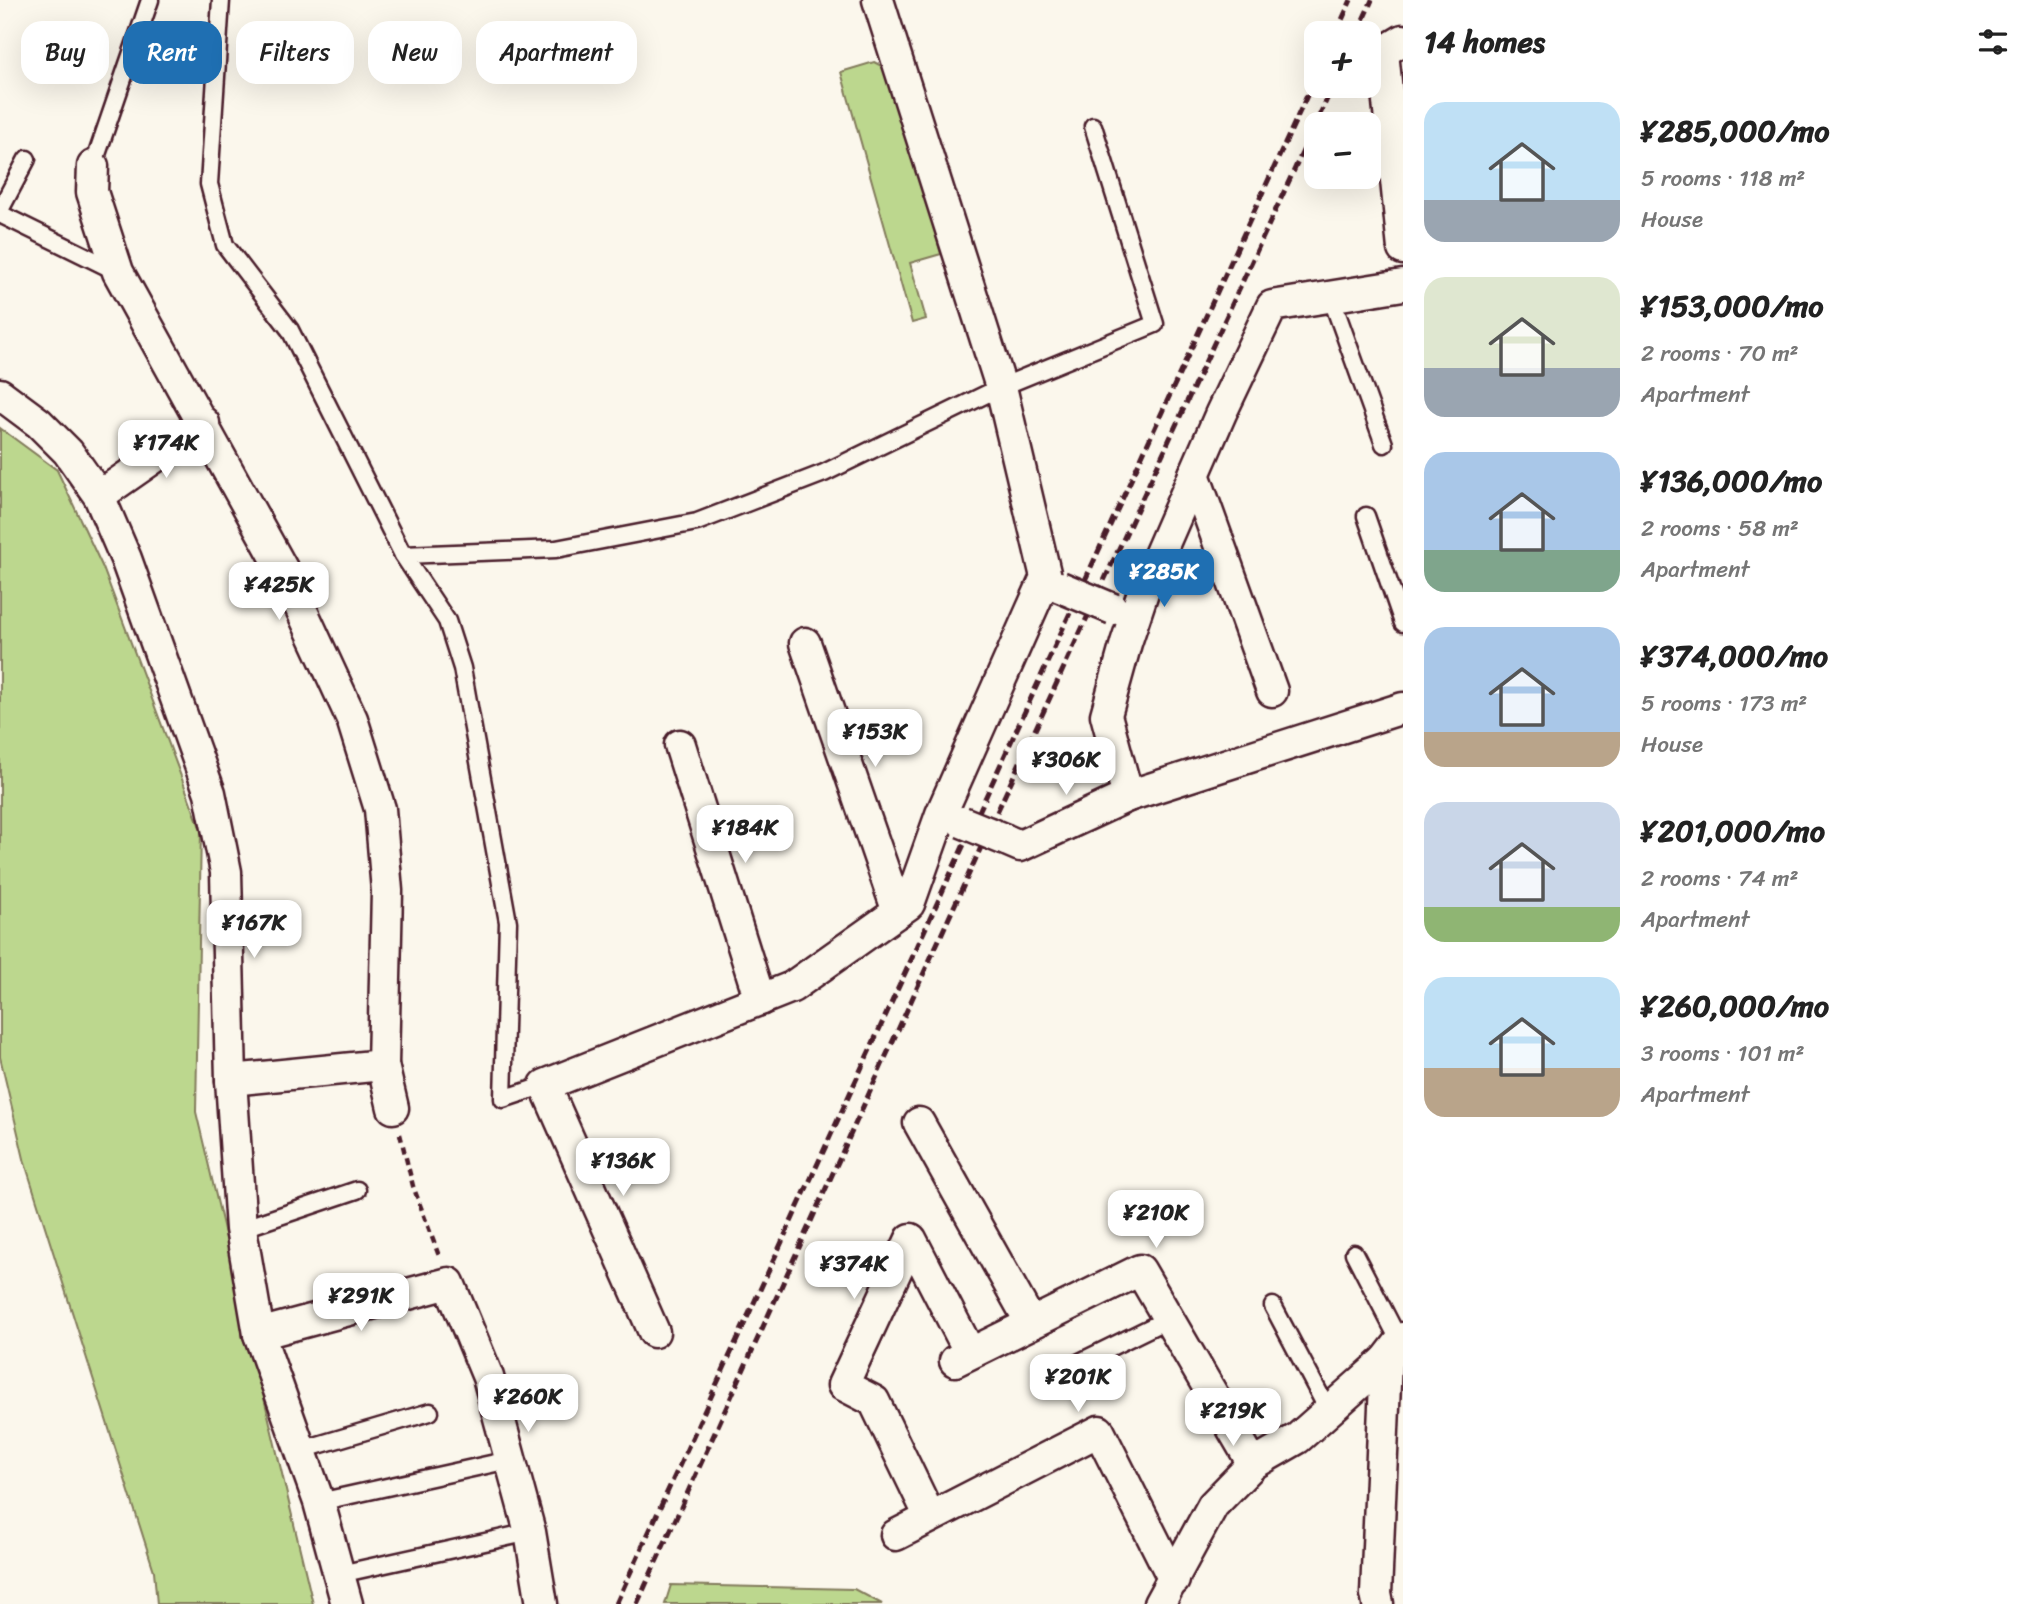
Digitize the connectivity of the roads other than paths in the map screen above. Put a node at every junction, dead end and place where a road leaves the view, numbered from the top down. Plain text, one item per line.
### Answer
1 (150, 0) edge
2 (221, 0) edge
3 (878, 0) edge
4 (1403, 40) edge
5 (1093, 126) dead end
6 (27, 159) dead end
7 (93, 166) joint
8 (0, 212) edge
9 (1403, 249) edge
10 (118, 272) junction
11 (1403, 285) edge
12 (1331, 297) junction
13 (1001, 387) junction
14 (0, 394) edge
15 (204, 423) junction
16 (1384, 444) dead end
17 (1194, 474) junction
18 (99, 496) junction
19 (1366, 516) dead end
20 (403, 555) junction
21 (1053, 582) junction
22 (1124, 613) junction
23 (1403, 623) edge
24 (805, 643) dead end
25 (1272, 691) dead end
26 (1403, 708) edge
27 (681, 745) dead end
28 (1128, 796) junction
29 (952, 818) junction
30 (898, 912) junction
31 (760, 1000) junction
32 (383, 1065) junction
33 (231, 1080) junction
34 (545, 1085) junction
35 (393, 1108) road end
36 (919, 1123) dead end
37 (357, 1190) dead end
38 (241, 1229) junction
39 (1354, 1253) dead end
40 (1273, 1306) dead end
41 (1168, 1319) junction
42 (1031, 1323) junction
43 (654, 1332) dead end
44 (259, 1334) junction
45 (1396, 1347) edge
46 (1076, 1364) dead end
47 (1328, 1410) junction
48 (430, 1412) dead end
49 (301, 1450) junction
50 (509, 1460) junction
51 (1252, 1465) junction
52 (319, 1502) junction
53 (930, 1517) junction
54 (530, 1532) junction
55 (896, 1535) dead end
56 (340, 1574) junction
57 (1166, 1592) edge
58 (347, 1604) edge
59 (542, 1604) edge
60 (1378, 1604) edge

1 - 7 lane
2 - 20 lane
3 - 13 street
4 - 9 street
5 - 13 lane
6 - 8 lane
7 - 10 street
8 - 10 lane
10 - 15 street
11 - 12 street
12 - 16 lane
12 - 17 street
13 - 20 lane
13 - 21 street
14 - 18 street
15 - 18 street
15 - 32 street
17 - 22 street
17 - 25 street
18 - 33 street
19 - 23 lane
20 - 34 lane
21 - 22 street, bridge
21 - 29 street
22 - 28 street
24 - 30 street
26 - 28 street
27 - 31 street
28 - 29 street, bridge
29 - 30 street
30 - 31 street
31 - 34 street
32 - 33 street
32 - 35 street
33 - 38 street
34 - 43 street
36 - 42 street
37 - 38 lane
38 - 44 street
39 - 45 lane
40 - 47 lane
41 - 42 street
41 - 46 lane
41 - 51 street
42 - 53 street
44 - 49 street
44 - 50 street
45 - 47 street
45 - 60 street
47 - 51 street
48 - 49 lane
49 - 52 street
50 - 52 lane
50 - 54 street
51 - 57 street
52 - 56 street
53 - 55 street
53 - 57 street
54 - 56 lane
54 - 59 street
56 - 58 street

